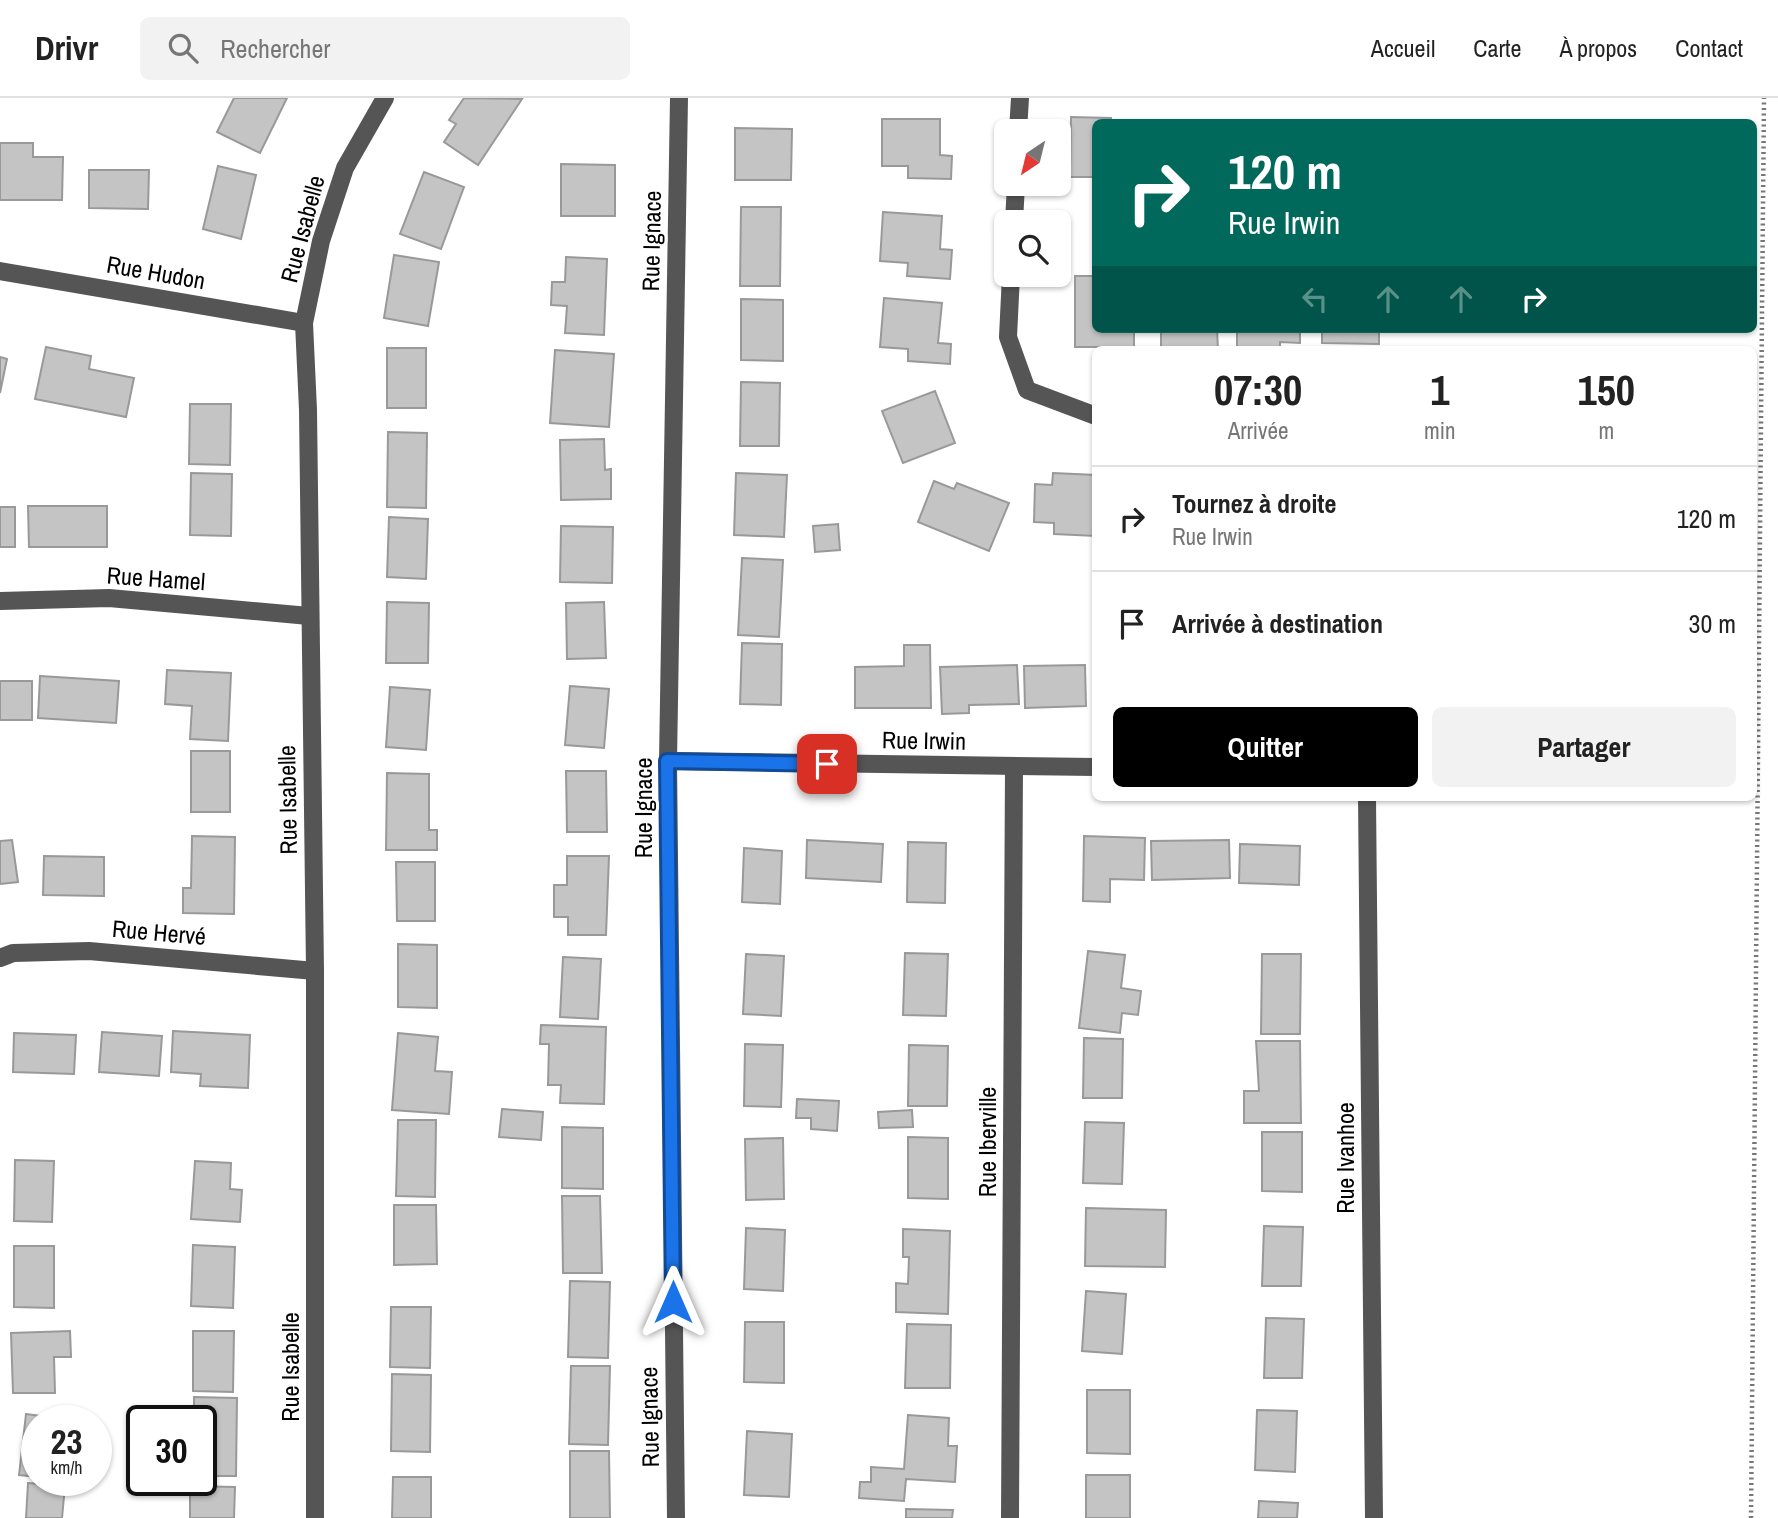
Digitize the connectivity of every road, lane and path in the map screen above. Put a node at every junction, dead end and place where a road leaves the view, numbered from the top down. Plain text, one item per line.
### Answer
1 (385, 98) edge
2 (679, 98) edge
3 (1020, 98) edge
4 (1764, 98) edge
5 (1019, 119) edge
6 (0, 271) edge
7 (1010, 287) edge
8 (304, 323) junction
9 (1092, 414) edge
10 (0, 601) edge
11 (309, 616) junction
12 (667, 761) junction
13 (1014, 767) junction
14 (1092, 767) edge
15 (1367, 801) edge
16 (0, 958) edge
17 (315, 971) junction
18 (315, 1518) edge
19 (676, 1518) edge
20 (1010, 1518) edge
21 (1374, 1518) edge
22 (1751, 1518) edge

1 - 8 street, Rue Isabelle
2 - 12 street, Rue Ignace
3 - 5 street
4 - 22 path
6 - 8 street, Rue Hudon
7 - 9 street
8 - 11 street, Rue Isabelle
10 - 11 street, Rue Hamel
11 - 17 street, Rue Isabelle
12 - 13 street, Rue Irwin
12 - 19 street, Rue Ignace
13 - 14 street, Rue Irwin
13 - 20 street, Rue Iberville
15 - 21 street, Rue Ivanhoe
16 - 17 street, Rue Hervé
17 - 18 street, Rue Isabelle

